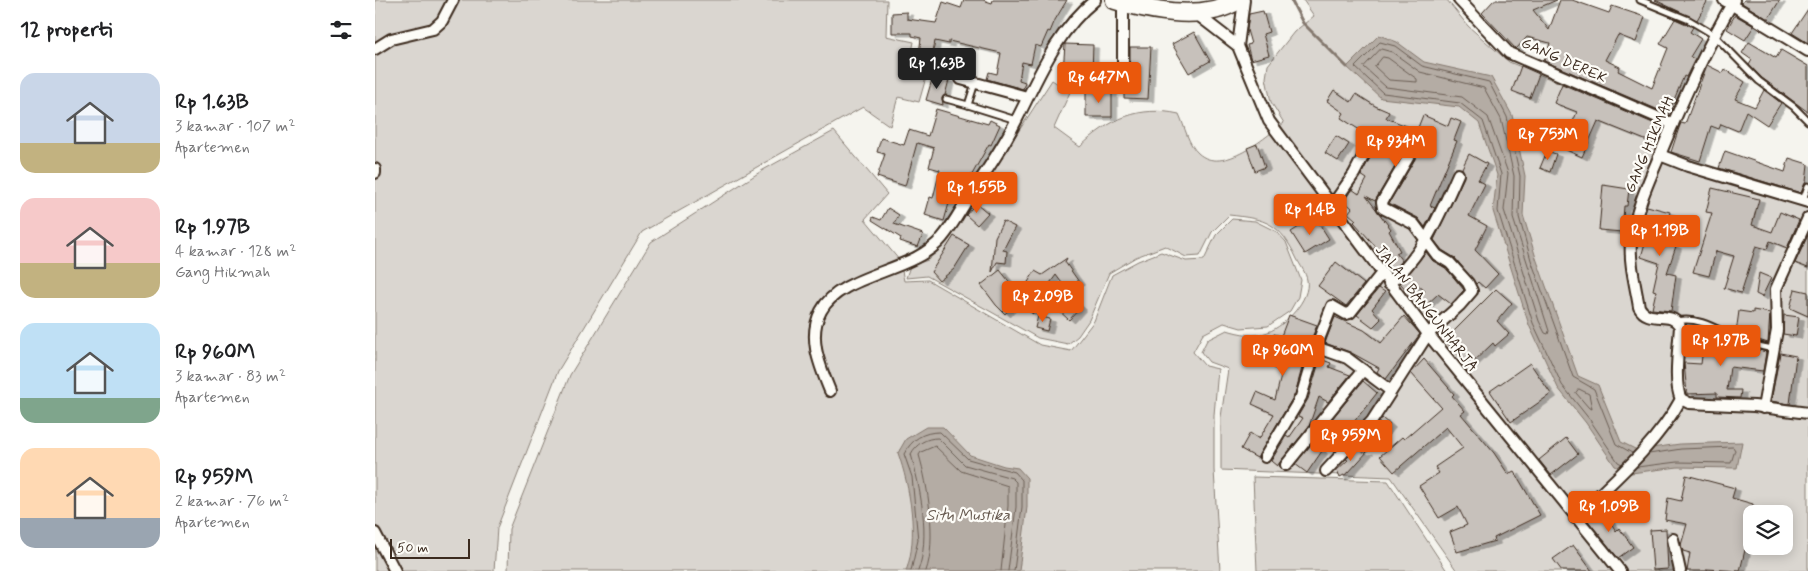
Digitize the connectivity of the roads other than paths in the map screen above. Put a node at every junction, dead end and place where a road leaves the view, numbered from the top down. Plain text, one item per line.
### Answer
1 (453, 0) edge
2 (1095, 0) edge
3 (1238, 0) edge
4 (1244, 0) edge
5 (1459, 0) edge
6 (1640, 0) edge
7 (1119, 1) edge
8 (1730, 2) edge
9 (1193, 11) junction
10 (1714, 35) junction
11 (1237, 46) junction
12 (375, 49) edge
13 (1808, 51) edge
14 (961, 78) dead end
15 (975, 82) junction
16 (1123, 87) dead end
17 (1027, 97) junction
18 (946, 99) dead end
19 (968, 105) junction
20 (1017, 120) junction
21 (1808, 122) edge
22 (1673, 124) junction
23 (1367, 148) dead end
24 (1660, 155) junction
25 (1409, 156) dead end
26 (1459, 174) dead end
27 (1808, 186) edge
28 (1805, 202) edge
29 (1331, 207) junction
30 (1808, 218) edge
31 (1426, 242) junction
32 (1381, 274) junction
33 (1389, 284) junction
34 (1677, 322) junction
35 (1427, 334) junction
36 (1316, 347) junction
37 (1774, 350) junction
38 (1363, 370) junction
39 (1391, 391) junction
40 (829, 392) dead end
41 (1681, 399) junction
42 (1763, 408) junction
43 (1808, 413) edge
44 (1265, 457) dead end
45 (1286, 465) dead end
46 (1326, 471) dead end
47 (1575, 518) junction
48 (375, 533) edge
49 (1673, 540) dead end
50 (395, 571) edge
51 (1620, 571) edge
52 (1680, 571) edge

1 - 12 street
2 - 17 street
3 - 9 highway
4 - 11 street
5 - 22 street, GANG DEREK
6 - 10 lane
7 - 9 highway
7 - 16 street
8 - 10 street, GANG HIKMAH
8 - 13 street
9 - 11 street
10 - 21 lane
10 - 22 street, GANG HIKMAH
11 - 29 street, JALAN BANGUNHARJA
14 - 15 street
15 - 17 street
15 - 19 lane
17 - 20 street
18 - 19 lane
19 - 20 lane
20 - 40 street
22 - 24 street, GANG HIKMAH
23 - 29 street
24 - 28 street
24 - 34 street, GANG HIKMAH
25 - 31 street
26 - 31 street
27 - 28 lane
29 - 32 street, JALAN BANGUNHARJA
30 - 37 street
31 - 33 street
31 - 35 street
32 - 33 street, JALAN BANGUNHARJA
32 - 36 street
33 - 35 street, JALAN BANGUNHARJA
34 - 37 lane
34 - 41 street
35 - 39 street
35 - 47 street, JALAN BANGUNHARJA
36 - 38 street
36 - 44 street
37 - 42 street
38 - 39 street
38 - 45 street
39 - 46 street
41 - 42 street
41 - 47 street
42 - 43 street
47 - 51 street, JALAN BANGUNHARJA
48 - 50 street
49 - 52 street

